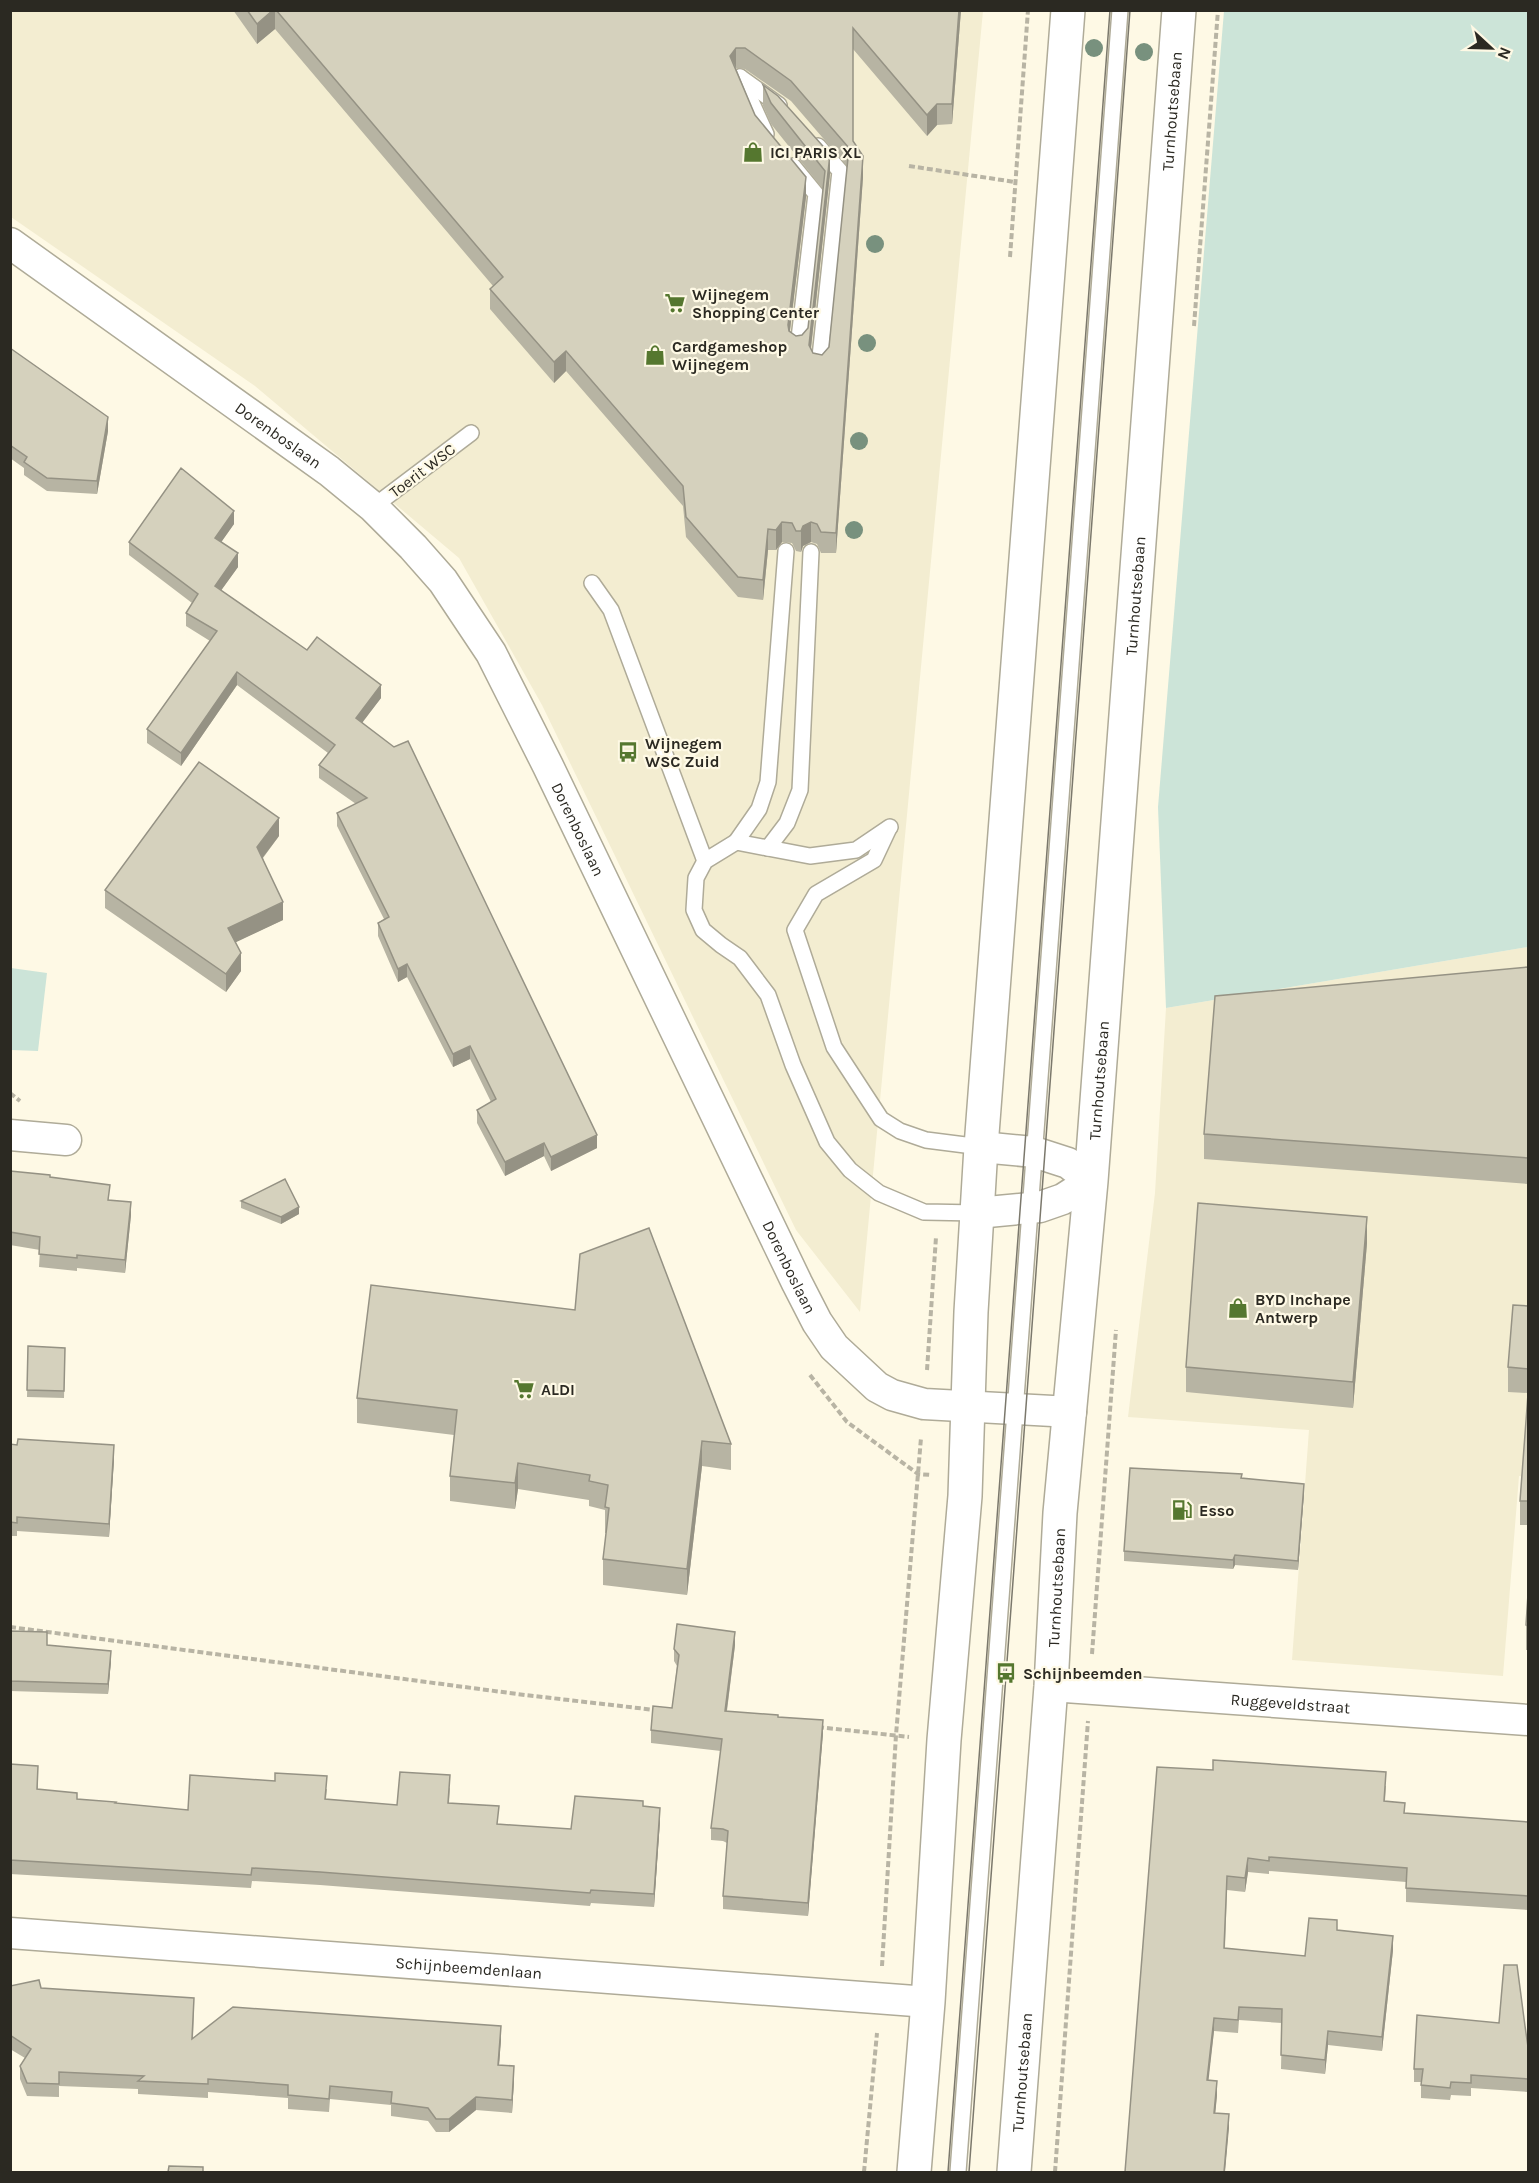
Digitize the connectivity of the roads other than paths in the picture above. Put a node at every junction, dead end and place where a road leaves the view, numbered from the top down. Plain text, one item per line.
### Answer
1 (1068, 10) edge
2 (1120, 10) edge
3 (1179, 10) edge
4 (793, 118) edge
5 (808, 136) edge
6 (10, 243) edge
7 (798, 347) edge
8 (819, 366) edge
9 (471, 433) dead end
10 (373, 507) junction
11 (786, 551) edge
12 (811, 552) edge
13 (592, 583) dead end
14 (736, 842) junction
15 (768, 848) junction
16 (705, 861) junction
17 (10, 1135) edge
18 (66, 1140) dead end
19 (981, 1147) junction
20 (1034, 1152) junction
21 (1091, 1181) junction
22 (1030, 1209) junction
23 (977, 1213) junction
24 (968, 1407) junction
25 (1015, 1409) junction
26 (1071, 1412) junction
27 (1051, 1686) junction
28 (1528, 1720) edge
29 (10, 1934) edge
30 (928, 2002) junction
31 (914, 2172) edge
32 (958, 2172) edge
33 (1014, 2172) edge

1 - 19 main road
2 - 20 lane
3 - 21 main road, Turnhoutsebaan
4 - 7 lane
5 - 8 lane
6 - 10 street, Dorenboslaan
9 - 10 lane, Toerit WSC
10 - 24 street, Dorenboslaan
11 - 14 lane
12 - 15 lane
13 - 16 lane
14 - 15 lane
14 - 16 lane
15 - 19 lane
16 - 23 lane
17 - 18 street
19 - 20 street
19 - 23 main road
20 - 21 street
20 - 22 lane
21 - 22 street
21 - 26 main road, Turnhoutsebaan
22 - 23 street
22 - 25 lane
23 - 24 main road
24 - 25 street, Dorenboslaan
24 - 30 main road
25 - 26 street, Dorenboslaan
25 - 32 lane
26 - 27 main road, Turnhoutsebaan
27 - 28 street, Ruggeveldstraat
27 - 33 main road, Turnhoutsebaan
29 - 30 street, Schijnbeemdenlaan
30 - 31 main road

